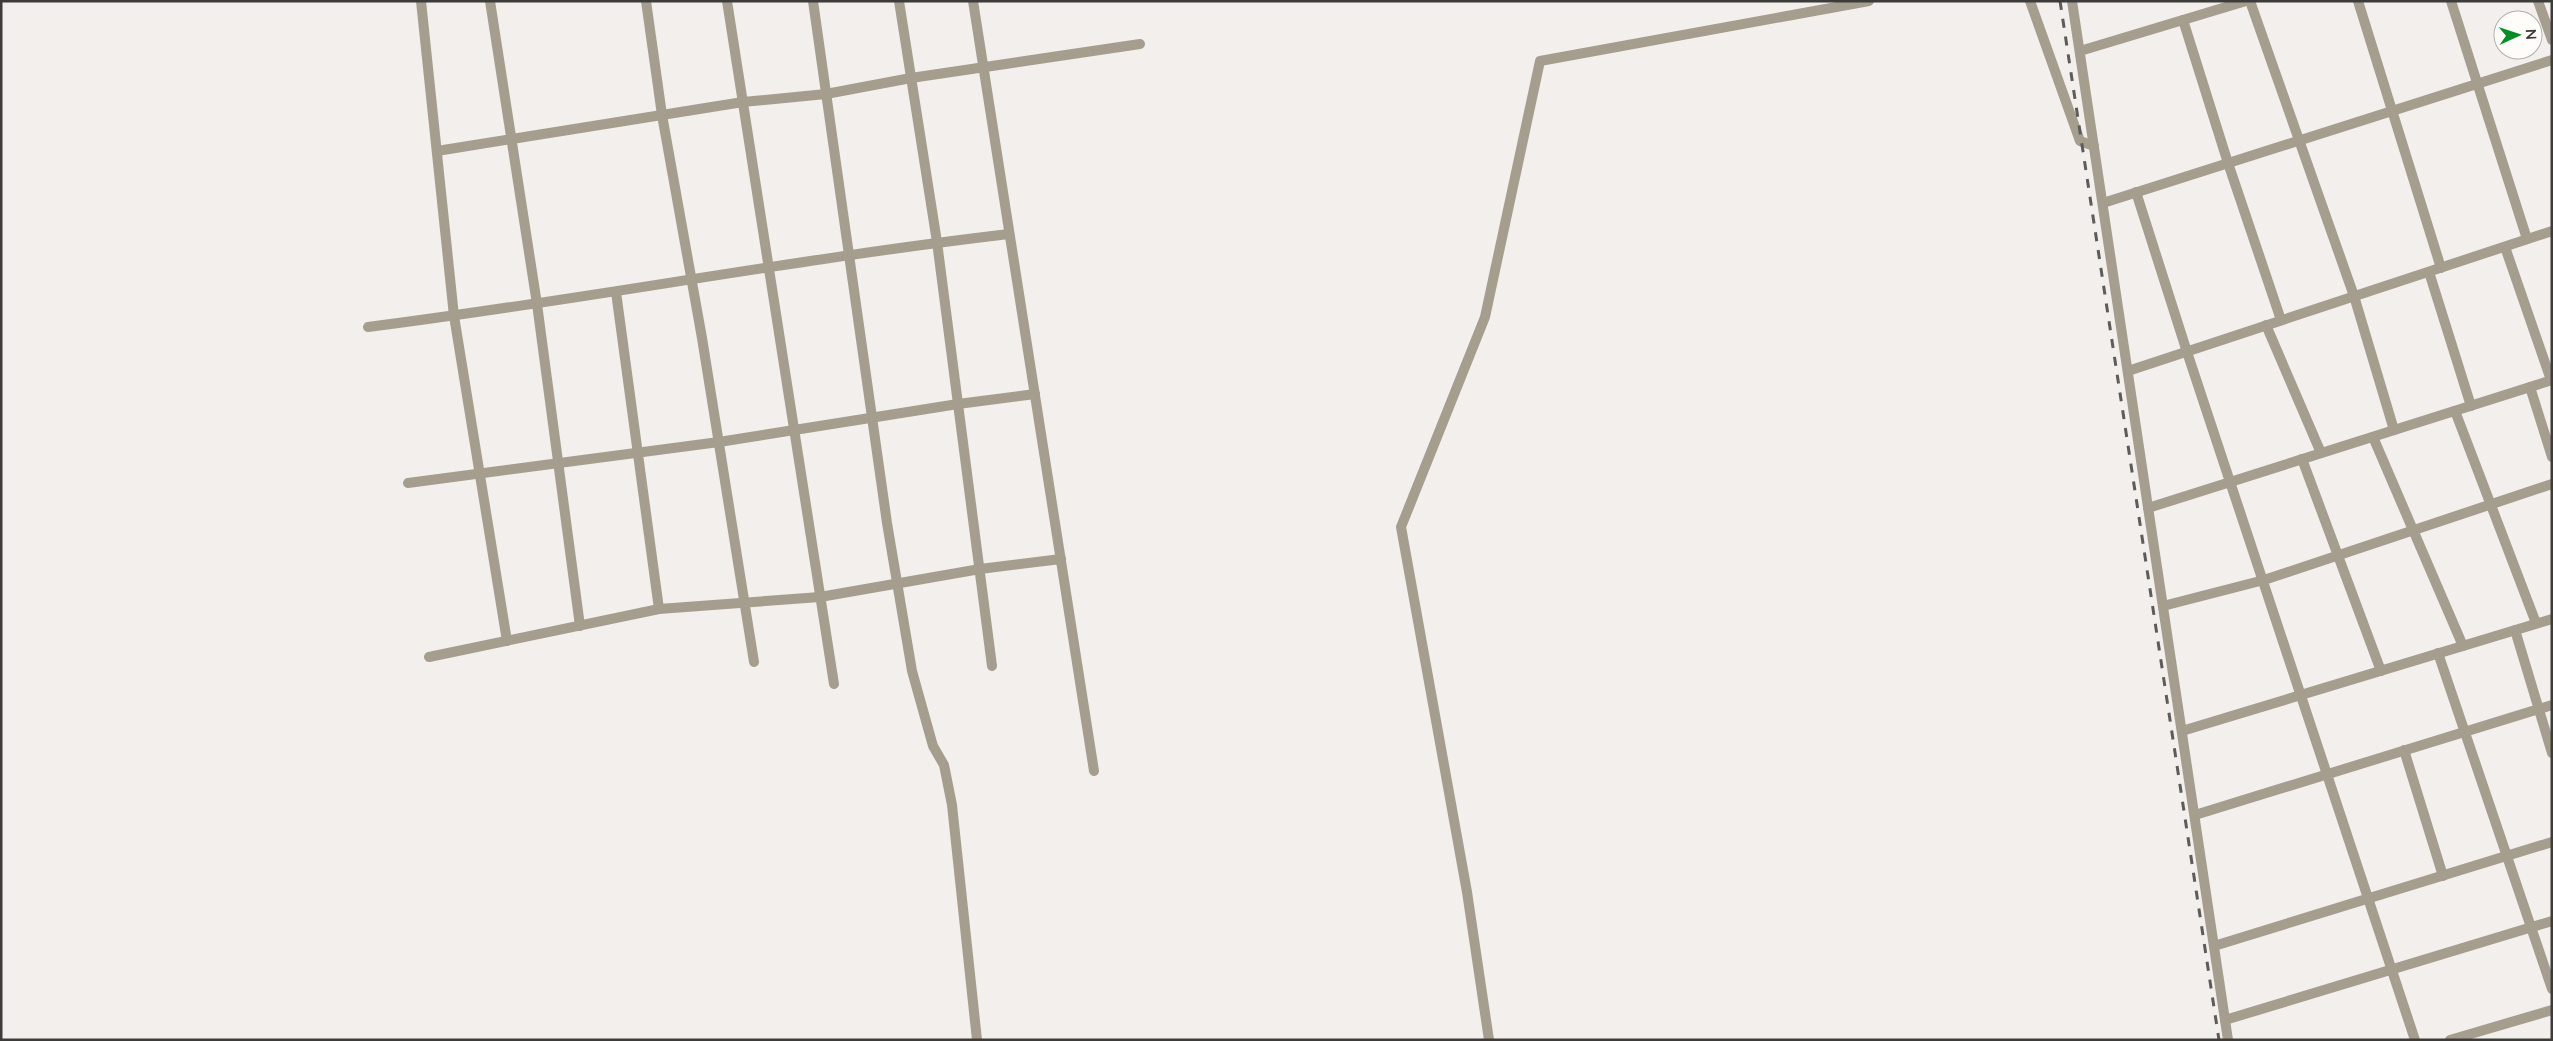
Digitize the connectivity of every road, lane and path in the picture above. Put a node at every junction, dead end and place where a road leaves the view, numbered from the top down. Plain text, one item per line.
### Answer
1 (421, 1) edge
2 (490, 1) edge
3 (646, 1) edge
4 (727, 1) edge
5 (813, 1) edge
6 (899, 1) edge
7 (973, 1) edge
8 (1869, 1) edge
9 (2030, 1) edge
10 (2072, 1) edge
11 (2248, 1) edge
12 (2358, 1) edge
13 (2451, 1) edge
14 (2538, 1) edge
15 (2214, 6) edge
16 (2183, 20) junction
17 (2552, 40) edge
18 (1140, 44) dead end
19 (2080, 51) junction
20 (2552, 60) edge
21 (983, 67) junction
22 (911, 78) junction
23 (2477, 84) junction
24 (826, 94) junction
25 (743, 102) junction
26 (2391, 111) junction
27 (662, 115) junction
28 (511, 138) junction
29 (2299, 140) junction
30 (2094, 146) junction
31 (437, 151) junction
32 (2228, 163) junction
33 (2136, 192) junction
34 (2102, 203) junction
35 (2552, 231) edge
36 (1010, 234) junction
37 (2527, 239) junction
38 (937, 242) junction
39 (2505, 247) junction
40 (849, 256) junction
41 (769, 266) junction
42 (2442, 268) junction
43 (2429, 272) junction
44 (692, 280) junction
45 (616, 292) junction
46 (2354, 296) junction
47 (537, 304) junction
48 (454, 316) junction
49 (2282, 320) junction
50 (2266, 325) junction
51 (368, 327) dead end
52 (2187, 352) junction
53 (2128, 371) junction
54 (2551, 380) edge
55 (2530, 387) junction
56 (1035, 394) junction
57 (958, 404) junction
58 (2471, 406) junction
59 (2456, 411) junction
60 (872, 418) junction
61 (795, 430) junction
62 (2394, 430) junction
63 (2373, 437) junction
64 (719, 442) junction
65 (638, 453) junction
66 (2321, 453) junction
67 (2552, 458) edge
68 (2302, 459) junction
69 (558, 464) junction
70 (480, 474) junction
71 (2231, 482) junction
72 (408, 483) dead end
73 (2552, 484) edge
74 (2492, 504) junction
75 (2148, 508) junction
76 (2414, 530) junction
77 (2336, 555) junction
78 (1061, 559) junction
79 (980, 569) junction
80 (2264, 580) junction
81 (897, 583) junction
82 (820, 597) junction
83 (745, 603) junction
84 (2163, 606) junction
85 (659, 609) junction
86 (2552, 618) edge
87 (2536, 623) junction
88 (580, 626) junction
89 (2515, 630) junction
90 (508, 640) junction
91 (2463, 646) junction
92 (2438, 653) junction
93 (429, 657) dead end
94 (754, 662) dead end
95 (992, 666) dead end
96 (2381, 671) junction
97 (834, 684) dead end
98 (2302, 695) junction
99 (2552, 705) edge
100 (2540, 709) junction
101 (2182, 731) junction
102 (2466, 732) junction
103 (2404, 750) junction
104 (2552, 753) edge
105 (1094, 771) dead end
106 (2328, 774) junction
107 (2195, 816) junction
108 (2552, 842) edge
109 (2506, 856) junction
110 (2443, 876) junction
111 (2370, 899) junction
112 (2552, 921) edge
113 (2532, 927) junction
114 (2214, 946) junction
115 (2393, 969) junction
116 (2552, 989) edge
117 (2552, 1010) edge
118 (2225, 1020) junction
119 (977, 1040) edge
120 (1489, 1040) edge
121 (2228, 1040) edge
122 (2415, 1040) edge
123 (2450, 1040) edge

1 - 31 street
2 - 28 street
3 - 27 street
4 - 25 street
5 - 24 street
6 - 22 street
7 - 21 street
8 - 120 street
9 - 30 street
10 - 19 street
11 - 15 street
11 - 29 street
12 - 26 street
13 - 23 street
14 - 17 street
15 - 16 street
16 - 19 street
16 - 32 street
18 - 21 street
19 - 30 street
20 - 23 street
21 - 22 street
21 - 36 street
22 - 24 street
22 - 38 street
23 - 26 street
23 - 37 street
24 - 25 street
24 - 40 street
25 - 27 street
25 - 41 street
26 - 29 street
26 - 42 street
27 - 28 street
27 - 44 street
28 - 31 street
28 - 47 street
29 - 32 street
29 - 46 street
30 - 34 street
31 - 48 street
32 - 33 street
32 - 49 street
33 - 34 street
33 - 52 street
34 - 53 street
35 - 37 street
36 - 38 street
36 - 56 street
37 - 39 street
38 - 40 street
38 - 57 street
39 - 42 street
39 - 54 street
40 - 41 street
40 - 60 street
41 - 44 street
41 - 61 street
42 - 43 street
43 - 46 street
43 - 58 street
44 - 45 street
44 - 64 street
45 - 47 street
45 - 65 street
46 - 49 street
46 - 62 street
47 - 48 street
47 - 69 street
48 - 51 street
48 - 70 street
49 - 50 street
50 - 52 street
50 - 66 street
52 - 53 street
52 - 71 street
53 - 75 street
54 - 55 street
55 - 58 street
55 - 67 street
56 - 57 street
56 - 78 street
57 - 60 street
57 - 79 street
58 - 59 street
59 - 62 street
59 - 74 street
60 - 61 street
60 - 81 street
61 - 64 street
61 - 82 street
62 - 63 street
63 - 66 street
63 - 76 street
64 - 65 street
64 - 83 street
65 - 69 street
65 - 85 street
66 - 68 street
68 - 71 street
68 - 77 street
69 - 70 street
69 - 88 street
70 - 72 street
70 - 90 street
71 - 75 street
71 - 80 street
73 - 74 street
74 - 76 street
74 - 87 street
75 - 84 street
76 - 77 street
76 - 91 street
77 - 80 street
77 - 96 street
78 - 79 street
78 - 105 street
79 - 81 street
79 - 95 street
80 - 84 street
80 - 98 street
81 - 82 street
81 - 119 street
82 - 83 street
82 - 97 street
83 - 85 street
83 - 94 street
84 - 101 street
85 - 88 street
86 - 87 street
87 - 89 street
88 - 90 street
89 - 91 street
89 - 100 street
90 - 93 street
91 - 92 street
92 - 96 street
92 - 102 street
96 - 98 street
98 - 101 street
98 - 106 street
99 - 100 street
100 - 102 street
100 - 104 street
101 - 107 street
102 - 103 street
102 - 109 street
103 - 106 street
103 - 110 street
106 - 107 street
106 - 111 street
107 - 114 street
108 - 109 street
109 - 110 street
109 - 113 street
110 - 111 street
111 - 114 street
111 - 115 street
112 - 113 street
113 - 115 street
113 - 116 street
114 - 118 street
115 - 118 street
115 - 122 street
117 - 123 street
118 - 121 street

